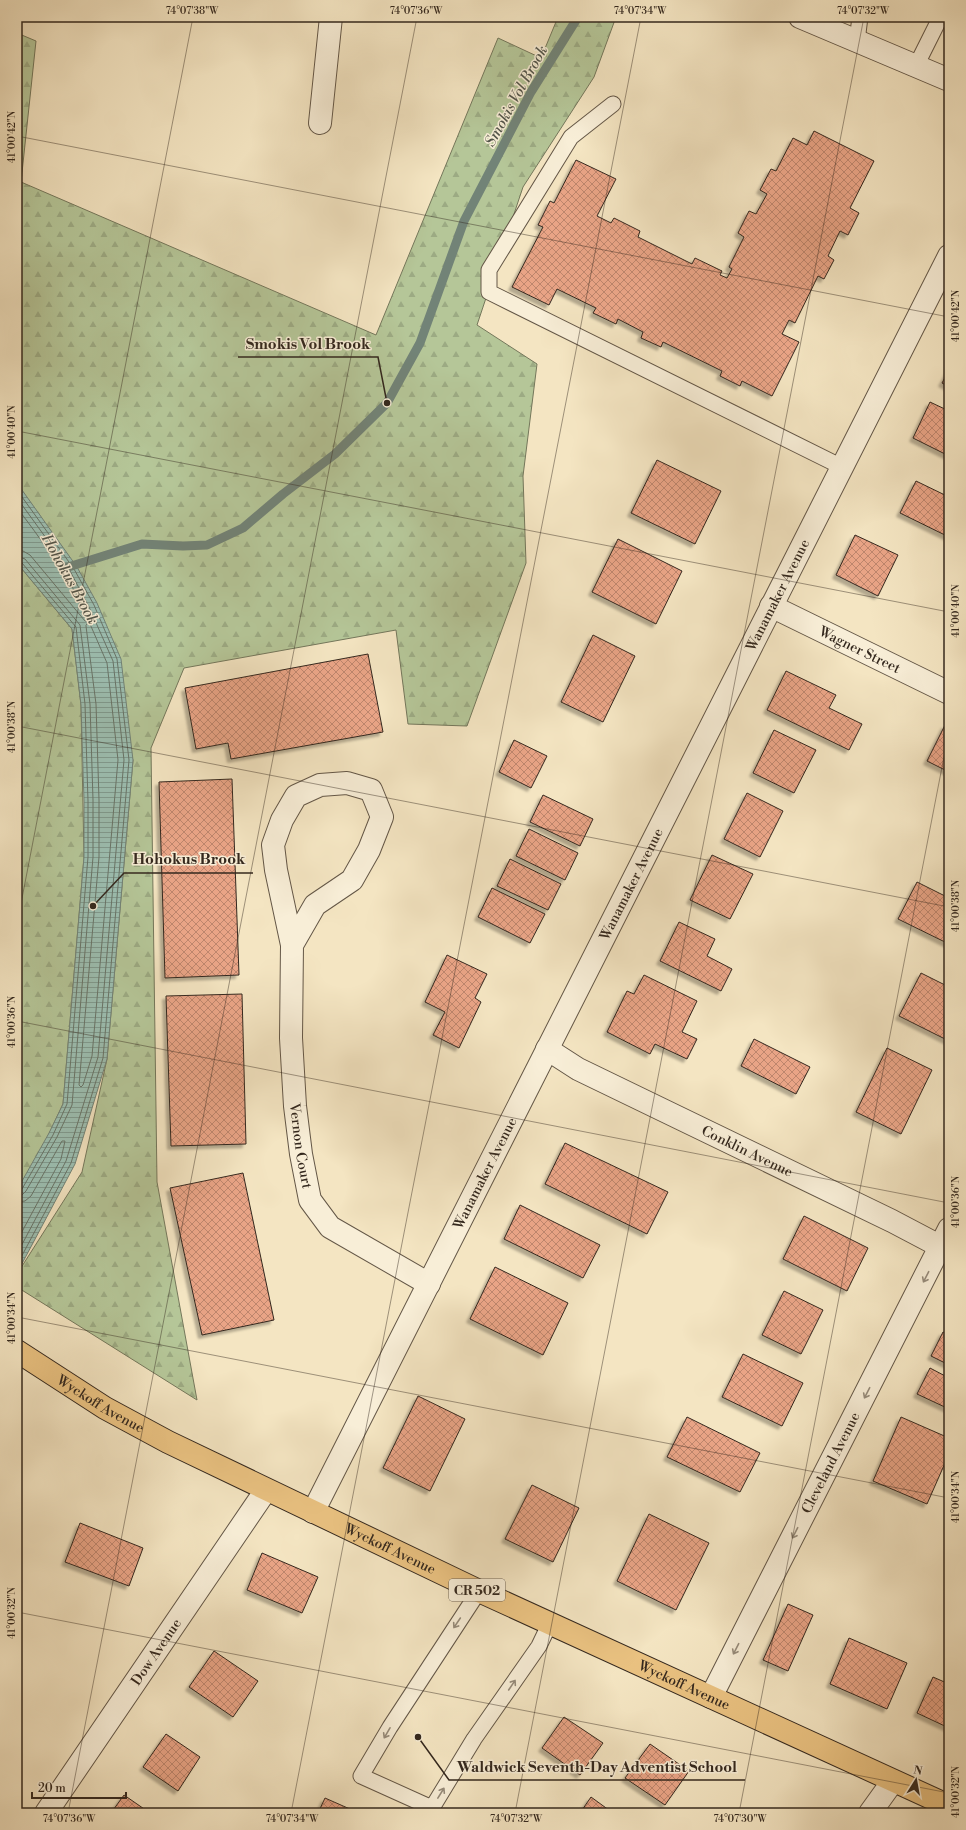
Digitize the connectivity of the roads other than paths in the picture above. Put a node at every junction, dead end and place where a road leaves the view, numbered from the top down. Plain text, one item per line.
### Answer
1 (332, 17) edge
2 (800, 17) edge
3 (860, 17) edge
4 (938, 17) edge
5 (856, 41) junction
6 (916, 66) junction
7 (949, 80) edge
8 (613, 104) dead end
9 (320, 123) dead end
10 (949, 256) edge
11 (842, 468) junction
12 (771, 606) junction
13 (949, 693) edge
14 (292, 945) junction
15 (548, 1049) junction
16 (946, 1243) edge
17 (429, 1284) junction
18 (17, 1351) edge
19 (266, 1490) junction
20 (313, 1512) junction
21 (479, 1591) junction
22 (550, 1623) junction
23 (711, 1697) junction
24 (893, 1781) junction
25 (949, 1806) edge
26 (46, 1813) edge
27 (870, 1813) edge

1 - 9 street
2 - 5 street
3 - 5 lane
4 - 6 lane
5 - 6 street
6 - 7 street
8 - 11 lane
10 - 11 street, Wanamaker Avenue
11 - 12 street, Wanamaker Avenue
12 - 13 street, Wagner Street
12 - 15 street, Wanamaker Avenue
14 - 14 street, Vernon Court
14 - 17 street, Vernon Court
15 - 16 street, Conklin Avenue
15 - 17 street, Wanamaker Avenue
16 -> 23 street, Cleveland Avenue
17 - 20 street, Wanamaker Avenue
18 - 19 main road, Wyckoff Avenue / CR 502
19 - 20 main road, Wyckoff Avenue / CR 502
19 - 26 street, Dow Avenue
20 - 21 main road, Wyckoff Avenue / CR 502
21 - 22 main road, Wyckoff Avenue / CR 502
21 -> 22 lane
22 - 23 main road, Wyckoff Avenue / CR 502
23 - 24 main road, Wyckoff Avenue / CR 502
24 - 25 main road, Wyckoff Avenue / CR 502
24 - 27 street

